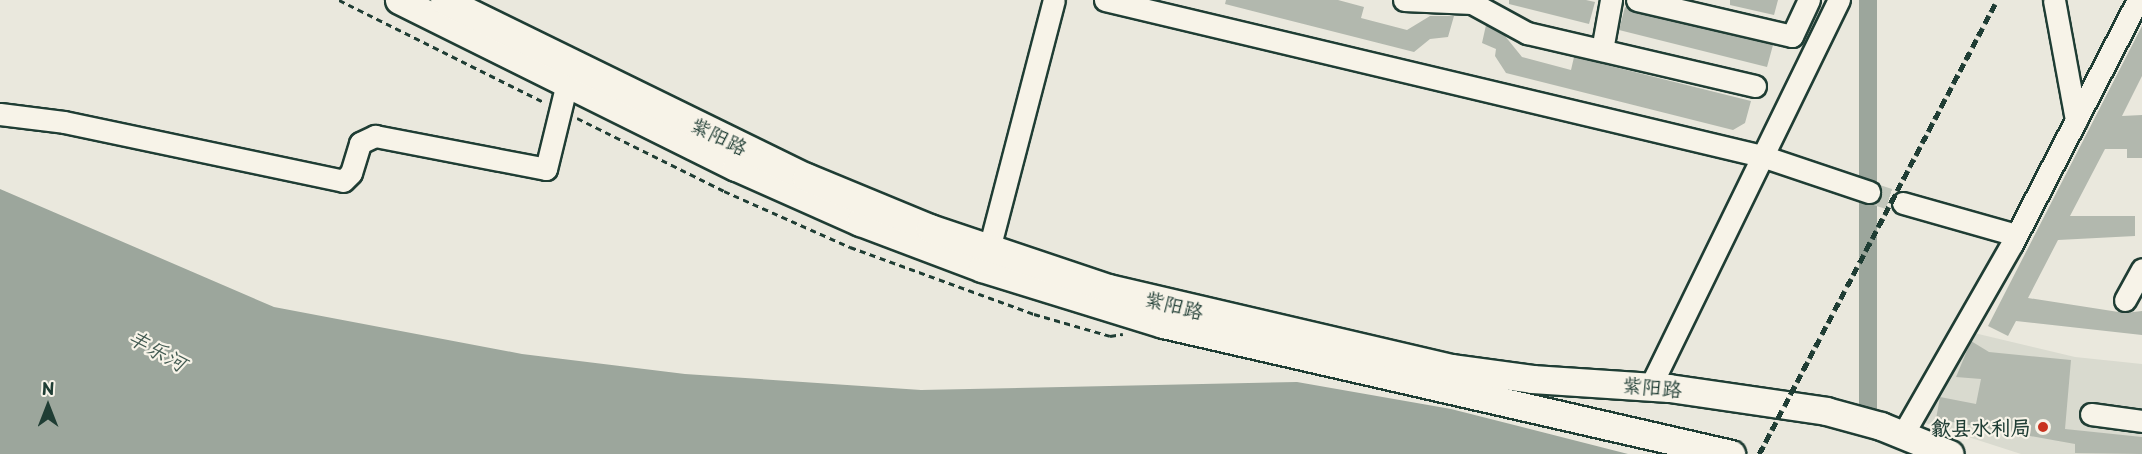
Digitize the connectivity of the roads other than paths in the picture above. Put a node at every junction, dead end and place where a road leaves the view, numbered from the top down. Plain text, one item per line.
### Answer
1 (399, 0) edge
2 (444, 0) edge
3 (1054, 0) edge
4 (1105, 0) edge
5 (1404, 0) edge
6 (1611, 0) edge
7 (1638, 0) edge
8 (1809, 0) edge
9 (1839, 0) edge
10 (2054, 0) edge
11 (2138, 0) edge
12 (1472, 1) edge
13 (1602, 50) junction
14 (567, 83) junction
15 (1755, 86) dead end
16 (0, 114) edge
17 (2076, 120) junction
18 (1767, 157) junction
19 (1869, 192) tunnel mouth
20 (1903, 202) tunnel mouth
21 (2016, 235) junction
22 (989, 249) junction
23 (2142, 269) edge
24 (2125, 300) dead end
25 (1650, 387) junction
26 (2091, 414) dead end
27 (2142, 421) edge
28 (1903, 434) junction
29 (1731, 454) edge
30 (1950, 454) edge

1 - 14 main road, 紫阳路
2 - 22 main road, 紫阳路
3 - 22 street
4 - 18 street
5 - 12 street
6 - 13 street
7 - 8 street
9 - 18 street
10 - 17 street
11 - 17 street
12 - 13 street
13 - 15 street
14 - 16 street
14 - 29 main road, 紫阳路
17 - 21 street
18 - 19 street
18 - 25 street
20 - 21 street
21 - 28 street
22 - 25 main road, 紫阳路
23 - 24 street
25 - 28 main road, 紫阳路
26 - 27 street
28 - 30 main road, 紫阳路

